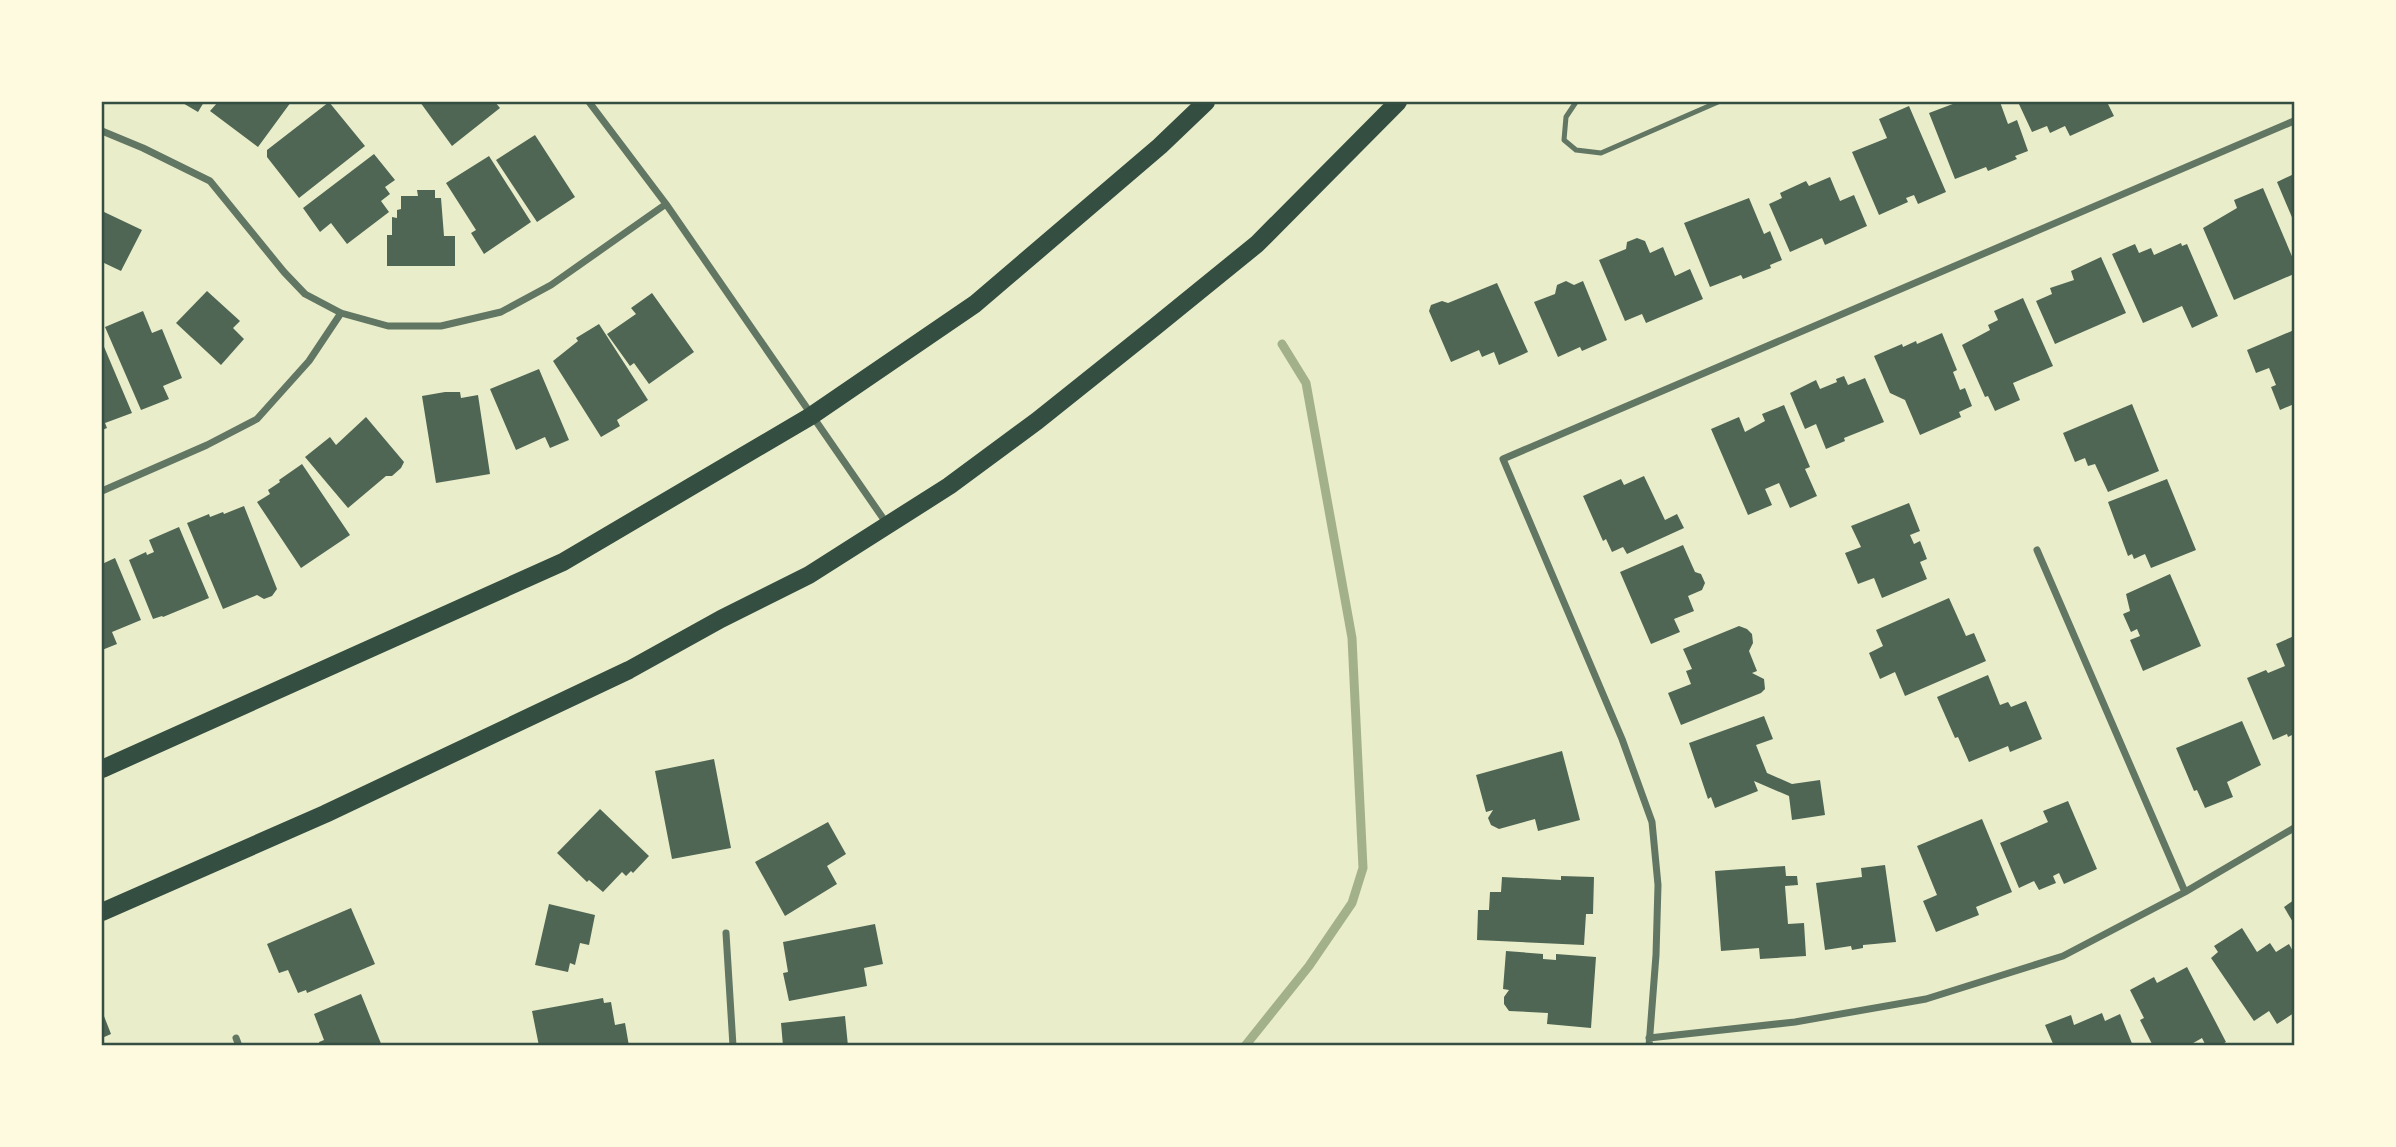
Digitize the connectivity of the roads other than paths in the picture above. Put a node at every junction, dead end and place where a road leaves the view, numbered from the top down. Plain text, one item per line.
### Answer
1 (589, 102) edge
2 (1206, 102) edge
3 (1398, 102) edge
4 (1576, 102) edge
5 (1718, 102) edge
6 (2294, 121) edge
7 (102, 131) edge
8 (666, 204) junction
9 (341, 313) junction
10 (811, 416) junction
11 (102, 491) edge
12 (888, 525) junction
13 (2037, 550) dead end
14 (102, 769) edge
15 (2294, 828) edge
16 (2185, 892) junction
17 (102, 912) edge
18 (726, 933) dead end
19 (1649, 1042) edge
20 (733, 1045) edge

1 - 8 street
2 - 10 main road
3 - 12 main road
4 - 5 lane
6 - 19 street
7 - 9 street
8 - 9 street
8 - 10 street
9 - 11 street
10 - 12 street
10 - 14 main road
12 - 17 main road
13 - 16 street
15 - 16 street
16 - 19 street
18 - 20 street

